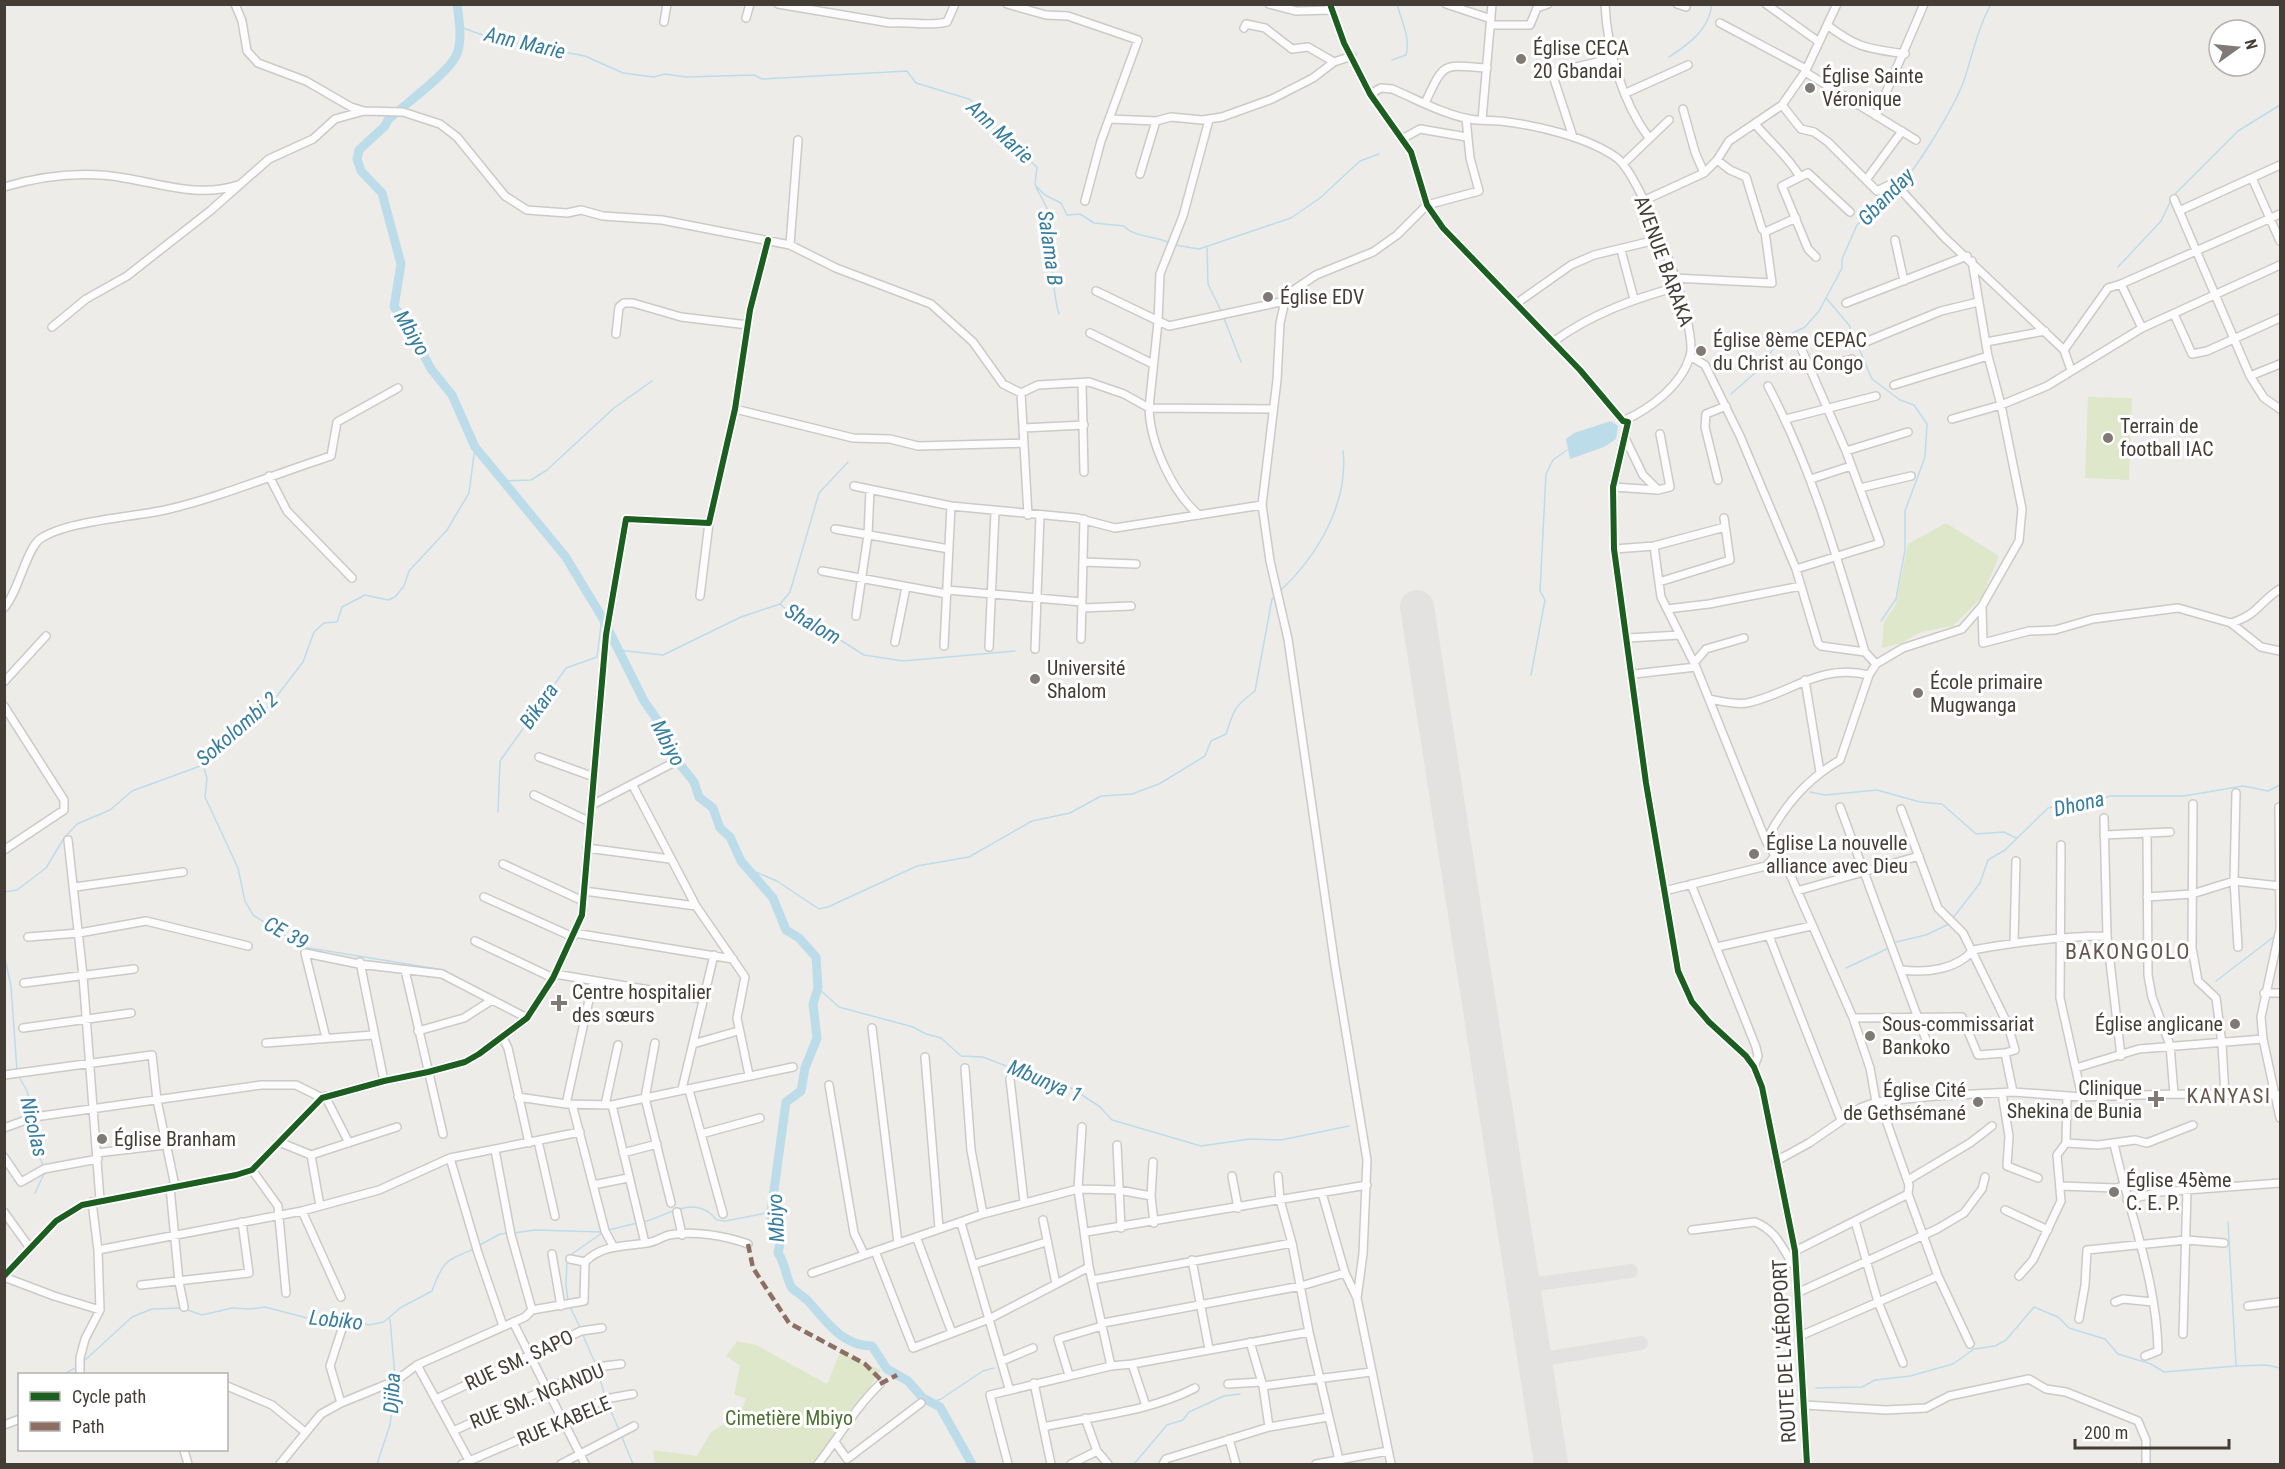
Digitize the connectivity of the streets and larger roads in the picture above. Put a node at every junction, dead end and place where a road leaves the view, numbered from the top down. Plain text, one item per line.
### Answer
1 (235, 4) edge
2 (667, 4) edge
3 (750, 4) edge
4 (778, 4) edge
5 (833, 4) edge
6 (955, 4) edge
7 (1007, 4) edge
8 (1269, 4) edge
9 (1446, 4) edge
10 (1492, 4) edge
11 (1548, 4) edge
12 (1605, 4) edge
13 (1677, 4) edge
14 (1766, 4) edge
15 (1837, 4) edge
16 (1924, 4) edge
17 (793, 6) edge
18 (1330, 7) edge
19 (1686, 7) dead end
20 (831, 14) junction
21 (747, 18) dead end
22 (664, 22) dead end
23 (1490, 22) junction
24 (1720, 23) dead end
25 (1827, 26) junction
26 (1244, 28) dead end
27 (1819, 42) junction
28 (1905, 54) junction
29 (1352, 56) junction
30 (1613, 58) junction
31 (1334, 62) junction
32 (1688, 65) dead end
33 (1487, 68) junction
34 (1805, 70) junction
35 (1626, 93) junction
36 (1370, 94) junction
37 (1425, 103) junction
38 (1782, 105) junction
39 (1683, 109) dead end
40 (364, 111) junction
41 (1876, 116) junction
42 (1466, 118) junction
43 (1110, 119) junction
44 (1209, 120) junction
45 (1482, 120) junction
46 (1669, 120) dead end
47 (1156, 121) junction
48 (1756, 125) junction
49 (1902, 131) junction
50 (1467, 137) junction
51 (1574, 137) junction
52 (1402, 138) junction
53 (1649, 138) junction
54 (798, 140) dead end
55 (1916, 140) dead end
56 (1717, 160) junction
57 (1623, 164) junction
58 (2280, 165) edge
59 (1704, 173) junction
60 (1140, 174) dead end
61 (1800, 177) junction
62 (2252, 178) junction
63 (1866, 180) junction
64 (241, 184) junction
65 (4, 187) edge
66 (2174, 199) dead end
67 (1646, 200) junction
68 (1085, 201) dead end
69 (1428, 205) junction
70 (2179, 211) junction
71 (1850, 212) dead end
72 (2280, 214) edge
73 (1796, 218) junction
74 (2271, 219) junction
75 (1765, 232) junction
76 (1660, 239) junction
77 (768, 240) junction
78 (1894, 240) dead end
79 (2280, 242) edge
80 (790, 245) junction
81 (1621, 250) junction
82 (2196, 251) junction
83 (1816, 257) dead end
84 (1970, 259) junction
85 (2280, 265) edge
86 (1674, 278) junction
87 (1904, 281) junction
88 (2121, 284) junction
89 (1677, 287) junction
90 (1096, 291) dead end
91 (2215, 295) junction
92 (1634, 299) junction
93 (1285, 301) junction
94 (1978, 302) junction
95 (1517, 303) junction
96 (1846, 303) dead end
97 (2174, 314) junction
98 (2280, 318) edge
99 (1158, 322) junction
100 (748, 325) junction
101 (52, 327) dead end
102 (2142, 328) junction
103 (2044, 331) junction
104 (1090, 333) dead end
105 (616, 334) dead end
106 (2234, 339) junction
107 (1553, 342) junction
108 (1986, 342) junction
109 (1863, 343) dead end
110 (1801, 348) dead end
111 (2064, 350) junction
112 (1690, 356) junction
113 (1988, 356) junction
114 (1852, 359) dead end
115 (1153, 364) junction
116 (2280, 364) edge
117 (1810, 370) junction
118 (2071, 370) junction
119 (2250, 376) junction
120 (1082, 382) junction
121 (1894, 385) dead end
122 (1768, 386) dead end
123 (398, 388) dead end
124 (1021, 393) junction
125 (1876, 396) dead end
126 (2001, 405) junction
127 (1726, 406) junction
128 (1149, 408) junction
129 (1827, 408) junction
130 (735, 409) junction
131 (1273, 409) junction
132 (2280, 409) edge
133 (1786, 419) junction
134 (1953, 419) dead end
135 (1623, 421) junction
136 (1084, 425) junction
137 (1023, 428) junction
138 (1908, 432) dead end
139 (1660, 434) dead end
140 (1625, 438) junction
141 (1024, 443) junction
142 (1846, 451) junction
143 (1851, 466) junction
144 (1084, 472) dead end
145 (269, 476) junction
146 (1911, 476) dead end
147 (1811, 479) junction
148 (1718, 480) dead end
149 (854, 486) dead end
150 (1613, 487) junction
151 (1860, 488) junction
152 (870, 490) junction
153 (1658, 490) junction
154 (1262, 505) junction
155 (951, 506) junction
156 (995, 511) junction
157 (1028, 515) junction
158 (1199, 515) junction
159 (1040, 516) junction
160 (1724, 518) dead end
161 (1084, 519) junction
162 (709, 523) junction
163 (1725, 527) junction
164 (835, 529) dead end
165 (868, 535) junction
166 (1654, 546) junction
167 (949, 549) junction
168 (1614, 549) junction
169 (1837, 557) junction
170 (1083, 562) junction
171 (1136, 564) dead end
172 (1796, 569) junction
173 (822, 571) dead end
174 (352, 578) dead end
175 (862, 579) junction
176 (1659, 582) junction
177 (1801, 586) junction
178 (906, 587) junction
179 (2280, 589) edge
180 (947, 592) junction
181 (991, 596) junction
182 (700, 597) dead end
183 (1037, 599) junction
184 (1082, 605) junction
185 (1131, 606) dead end
186 (1982, 606) junction
187 (4, 608) edge
188 (1667, 609) junction
189 (856, 616) dead end
190 (2231, 623) junction
191 (1680, 635) junction
192 (46, 636) dead end
193 (1744, 638) dead end
194 (1081, 639) dead end
195 (1628, 639) junction
196 (895, 642) dead end
197 (944, 646) dead end
198 (989, 647) dead end
199 (1035, 649) dead end
200 (2280, 651) edge
201 (1865, 652) junction
202 (1876, 664) junction
203 (1695, 665) junction
204 (1634, 674) junction
205 (1869, 675) junction
206 (1805, 680) junction
207 (4, 682) edge
208 (1709, 699) junction
209 (4, 706) edge
210 (539, 757) dead end
211 (671, 764) dead end
212 (1820, 772) junction
213 (594, 777) junction
214 (632, 784) junction
215 (2236, 793) dead end
216 (534, 795) dead end
217 (2193, 804) dead end
218 (592, 805) junction
219 (1840, 807) dead end
220 (2279, 807) edge
221 (1901, 809) dead end
222 (2104, 818) dead end
223 (590, 822) junction
224 (2170, 832) dead end
225 (2147, 833) junction
226 (2104, 835) junction
227 (68, 840) dead end
228 (1766, 841) junction
229 (2061, 845) dead end
230 (587, 848) junction
231 (4, 850) edge
232 (1775, 856) junction
233 (1919, 856) junction
234 (670, 859) junction
235 (2016, 861) dead end
236 (503, 864) dead end
237 (183, 872) dead end
238 (1864, 872) junction
239 (2234, 881) junction
240 (1690, 884) junction
241 (2280, 885) edge
242 (75, 887) junction
243 (584, 891) junction
244 (1664, 891) junction
245 (1797, 891) junction
246 (2192, 894) junction
247 (484, 897) dead end
248 (2147, 897) junction
249 (583, 901) junction
250 (696, 906) junction
251 (1811, 926) junction
252 (79, 933) junction
253 (574, 935) junction
254 (1769, 936) junction
255 (2061, 936) junction
256 (2107, 936) junction
257 (28, 937) dead end
258 (475, 941) dead end
259 (2014, 943) junction
260 (248, 946) dead end
261 (1717, 947) junction
262 (2238, 947) dead end
263 (1973, 950) junction
264 (714, 955) junction
265 (733, 960) junction
266 (360, 963) junction
267 (134, 969) dead end
268 (405, 970) junction
269 (1902, 970) junction
270 (83, 976) junction
271 (554, 976) junction
272 (593, 982) junction
273 (24, 983) dead end
274 (2265, 993) junction
275 (2280, 993) edge
276 (703, 999) junction
277 (492, 1000) junction
278 (131, 1013) dead end
279 (527, 1018) junction
280 (1852, 1018) junction
281 (1918, 1018) junction
282 (87, 1020) junction
283 (23, 1028) dead end
284 (872, 1028) dead end
285 (418, 1031) junction
286 (738, 1031) junction
287 (374, 1035) junction
288 (326, 1038) junction
289 (503, 1038) junction
290 (2263, 1039) junction
291 (266, 1043) dead end
292 (655, 1043) dead end
293 (693, 1044) junction
294 (2222, 1044) junction
295 (618, 1045) dead end
296 (1928, 1045) dead end
297 (2170, 1045) junction
298 (2005, 1053) junction
299 (2121, 1056) junction
300 (925, 1058) dead end
301 (90, 1065) junction
302 (793, 1067) dead end
303 (1754, 1067) junction
304 (964, 1068) dead end
305 (2076, 1068) junction
306 (428, 1072) junction
307 (4, 1075) edge
308 (749, 1075) junction
309 (1010, 1079) dead end
310 (384, 1081) junction
311 (829, 1085) dead end
312 (685, 1090) junction
313 (2013, 1092) junction
314 (2002, 1093) junction
315 (2175, 1094) junction
316 (2224, 1095) junction
317 (2277, 1095) edge
318 (2067, 1096) junction
319 (324, 1097) junction
320 (519, 1097) junction
321 (2082, 1097) junction
322 (645, 1098) junction
323 (157, 1100) junction
324 (1878, 1102) junction
325 (569, 1104) junction
326 (608, 1105) junction
327 (93, 1109) junction
328 (760, 1118) dead end
329 (2280, 1118) edge
330 (1841, 1120) junction
331 (2193, 1125) dead end
332 (1992, 1126) dead end
333 (397, 1127) dead end
334 (1082, 1127) dead end
335 (4, 1128) edge
336 (580, 1132) junction
337 (443, 1134) dead end
338 (701, 1134) junction
339 (279, 1142) junction
340 (538, 1142) junction
341 (350, 1143) junction
342 (529, 1143) junction
343 (2066, 1143) junction
344 (657, 1144) junction
345 (2114, 1144) junction
346 (165, 1145) junction
347 (1117, 1145) dead end
348 (495, 1150) junction
349 (623, 1153) junction
350 (311, 1155) junction
351 (97, 1156) junction
352 (4, 1157) edge
353 (450, 1158) junction
354 (1776, 1161) junction
355 (1153, 1162) dead end
356 (252, 1170) junction
357 (1232, 1176) dead end
358 (1278, 1176) dead end
359 (1985, 1177) dead end
360 (628, 1178) junction
361 (2038, 1178) dead end
362 (1908, 1180) junction
363 (2280, 1183) edge
364 (593, 1185) junction
365 (1367, 1185) junction
366 (2060, 1186) junction
367 (2123, 1186) junction
368 (173, 1187) junction
369 (1078, 1189) junction
370 (1119, 1190) junction
371 (2187, 1190) junction
372 (1322, 1193) junction
373 (1908, 1194) junction
374 (1151, 1196) junction
375 (100, 1200) junction
376 (1280, 1200) junction
377 (2127, 1200) junction
378 (92, 1202) junction
379 (1024, 1202) junction
380 (671, 1203) dead end
381 (320, 1206) junction
382 (1238, 1208) junction
383 (2005, 1210) dead end
384 (302, 1211) junction
385 (4, 1212) edge
386 (677, 1212) dead end
387 (723, 1214) dead end
388 (983, 1214) junction
389 (279, 1215) junction
390 (555, 1216) dead end
391 (1043, 1220) dead end
392 (1855, 1221) junction
393 (242, 1222) junction
394 (961, 1223) junction
395 (1154, 1223) junction
396 (939, 1228) junction
397 (1121, 1228) junction
398 (1692, 1230) dead end
399 (2048, 1230) junction
400 (1086, 1232) junction
401 (175, 1235) junction
402 (682, 1235) junction
403 (1922, 1236) junction
404 (917, 1239) junction
405 (2186, 1240) junction
406 (1046, 1242) junction
407 (645, 1243) junction
408 (898, 1243) junction
409 (1292, 1243) junction
410 (2224, 1243) dead end
411 (748, 1244) dead end
412 (614, 1246) junction
413 (2140, 1246) junction
414 (30, 1248) junction
415 (98, 1250) junction
416 (875, 1251) junction
417 (1795, 1251) junction
418 (552, 1254) dead end
419 (864, 1254) junction
420 (570, 1259) dead end
421 (1192, 1260) junction
422 (1866, 1261) junction
423 (585, 1262) junction
424 (975, 1264) junction
425 (1089, 1267) junction
426 (1796, 1269) junction
427 (812, 1273) dead end
428 (1345, 1273) junction
429 (4, 1276) edge
430 (1938, 1276) junction
431 (2019, 1276) dead end
432 (1092, 1280) junction
433 (179, 1282) junction
434 (1056, 1284) junction
435 (141, 1286) dead end
436 (1301, 1286) junction
437 (286, 1293) dead end
438 (1797, 1293) junction
439 (341, 1298) dead end
440 (1357, 1298) junction
441 (1878, 1302) junction
442 (2115, 1302) dead end
443 (2153, 1302) junction
444 (2280, 1302) edge
445 (1201, 1305) junction
446 (561, 1306) junction
447 (2248, 1306) dead end
448 (184, 1307) dead end
449 (100, 1310) junction
450 (532, 1310) junction
451 (989, 1319) junction
452 (2079, 1319) dead end
453 (513, 1322) junction
454 (1102, 1325) junction
455 (343, 1326) dead end
456 (503, 1326) junction
457 (602, 1328) dead end
458 (1308, 1332) junction
459 (952, 1333) junction
460 (2183, 1334) dead end
461 (1800, 1336) junction
462 (1250, 1342) junction
463 (1970, 1344) dead end
464 (1033, 1348) dead end
465 (1209, 1349) junction
466 (530, 1355) junction
467 (2145, 1356) dead end
468 (1002, 1361) junction
469 (621, 1364) dead end
470 (1132, 1364) junction
471 (1903, 1364) dead end
472 (417, 1365) junction
473 (1111, 1366) junction
474 (1371, 1372) junction
475 (80, 1373) edge
476 (1069, 1376) junction
477 (1321, 1379) junction
478 (1034, 1383) junction
479 (880, 1384) dead end
480 (1228, 1384) dead end
481 (1262, 1384) junction
482 (228, 1386) edge
483 (1010, 1388) junction
484 (1195, 1388) dead end
485 (548, 1390) junction
486 (633, 1394) dead end
487 (436, 1399) junction
488 (341, 1403) junction
489 (921, 1403) dead end
490 (1804, 1405) junction
491 (1146, 1406) junction
492 (1328, 1417) junction
493 (1085, 1418) junction
494 (563, 1421) junction
495 (634, 1426) dead end
496 (1044, 1427) junction
497 (1269, 1427) junction
498 (453, 1431) junction
499 (305, 1432) junction
500 (1229, 1439) junction
501 (835, 1442) junction
502 (1097, 1450) junction
503 (1388, 1451) junction
504 (581, 1455) junction
505 (1340, 1462) edge
506 (468, 1463) edge
507 (280, 1464) edge
508 (561, 1464) edge
509 (585, 1464) edge
510 (818, 1464) edge
511 (1008, 1464) edge
512 (1051, 1464) edge
513 (1071, 1464) edge
514 (1108, 1464) edge
515 (1163, 1464) edge
516 (1236, 1464) edge
517 (1316, 1464) edge
518 (1391, 1464) edge
519 (1807, 1464) edge
520 (2146, 1464) edge

1 - 40 street
2 - 22 street
3 - 21 street
4 - 17 street
5 - 20 street
6 - 20 street
7 - 43 street
8 - 18 street
9 - 23 street
10 - 23 street
11 - 23 street
12 - 30 street
13 - 19 street
14 - 27 street
15 - 25 street
16 - 28 street
17 - 20 street
18 - 29 street
23 - 33 street
24 - 34 street
25 - 27 street
25 - 28 street
26 - 31 street
27 - 34 street
28 - 41 street
29 - 31 street
29 - 36 street
30 - 35 street
30 - 51 street
31 - 44 street
32 - 35 street
33 - 37 street
33 - 45 street
34 - 38 street
34 - 41 street
35 - 53 street
36 - 37 street, AVENUE BARAKA
36 - 52 street
37 - 42 street, AVENUE BARAKA
38 - 48 street
38 - 63 street
39 - 59 street
40 - 64 street
40 - 77 street
41 - 49 street
42 - 45 street, AVENUE BARAKA
42 - 50 street
43 - 47 street
43 - 68 street
44 - 47 street
44 - 99 street
45 - 51 street, AVENUE BARAKA
46 - 53 street
47 - 60 street
48 - 56 street
48 - 61 street
49 - 55 street
49 - 63 street
50 - 52 street
50 - 69 street
51 - 57 street, AVENUE BARAKA
52 - 69 street
53 - 57 street
54 - 80 street
56 - 59 street
56 - 75 street
57 - 67 street, AVENUE BARAKA
58 - 62 street
59 - 67 street
61 - 71 street
61 - 73 street
62 - 70 street
62 - 74 street
63 - 84 street
64 - 65 street
64 - 101 street
66 - 70 street
67 - 76 street, AVENUE BARAKA
69 - 93 street
69 - 95 street
70 - 82 street
72 - 74 street
73 - 75 street
73 - 83 street
74 - 79 street
74 - 82 street
75 - 86 street
76 - 81 street
76 - 86 street, AVENUE BARAKA
77 - 80 street
77 - 100 street
78 - 87 street
80 - 124 street
81 - 92 street
81 - 95 street
82 - 88 street
82 - 91 street
84 - 87 street
84 - 94 street
84 - 103 street
85 - 91 street
86 - 89 street, AVENUE BARAKA
87 - 96 street
88 - 102 street
88 - 111 street
89 - 92 street
89 - 112 street, AVENUE BARAKA
90 - 99 street
91 - 97 street
91 - 106 street
92 - 107 street
93 - 99 street
93 - 131 street
94 - 108 street
94 - 109 street
95 - 107 street
97 - 102 street
97 - 106 street
98 - 106 street
99 - 115 street
100 - 105 street
100 - 130 street
102 - 118 street
103 - 108 street
103 - 111 street
104 - 115 street
106 - 119 street
107 - 135 street
108 - 113 street
110 - 117 street
111 - 118 street
112 - 127 street
112 - 135 street
113 - 121 street
113 - 126 street
114 - 117 street
115 - 128 street
116 - 119 street
117 - 129 street
118 - 126 street
119 - 132 street
120 - 124 street
120 - 128 street
120 - 136 street
122 - 133 street
123 - 145 street
124 - 137 street
125 - 129 street
126 - 134 street
126 - 186 street
127 - 148 street
127 - 172 street
128 - 131 street
128 - 158 street
129 - 133 street
129 - 142 street
130 - 141 street
130 - 162 street
131 - 154 street
133 - 147 street
135 - 140 street
136 - 137 street
136 - 144 street
137 - 141 street
138 - 142 street
139 - 153 street
140 - 150 street
140 - 153 street
141 - 157 street
142 - 143 street
143 - 147 street
143 - 151 street
145 - 174 street
145 - 187 street
146 - 151 street
147 - 169 street
149 - 152 street
150 - 153 street
150 - 168 street
151 - 169 street
152 - 155 street
152 - 165 street
154 - 158 street
154 - 365 street
155 - 156 street
155 - 167 street
156 - 157 street
156 - 181 street
157 - 159 street
158 - 161 street
159 - 161 street
159 - 183 street
160 - 163 street
161 - 170 street
162 - 182 street
162 - 213 street
163 - 166 street
163 - 176 street
164 - 165 street
165 - 167 street
165 - 175 street
166 - 168 street
166 - 176 street
167 - 180 street
168 - 195 street
169 - 172 street
169 - 201 street
170 - 171 street
170 - 184 street
172 - 177 street
173 - 175 street
175 - 178 street
175 - 189 street
176 - 188 street
177 - 188 street
177 - 201 street
178 - 180 street
178 - 196 street
179 - 190 street
180 - 181 street
180 - 197 street
181 - 183 street
181 - 198 street
183 - 184 street
183 - 199 street
184 - 185 street
184 - 194 street
186 - 190 street
186 - 202 street
188 - 191 street
190 - 200 street
191 - 195 street
191 - 203 street
192 - 207 street
193 - 203 street
195 - 204 street
201 - 202 street
202 - 205 street
203 - 204 street
203 - 208 street
204 - 244 street
205 - 206 street
205 - 212 street
206 - 208 street
206 - 212 street
208 - 228 street
209 - 231 street
210 - 213 street
211 - 214 street
212 - 228 street
213 - 218 street
214 - 218 street
214 - 234 street
215 - 239 street
216 - 223 street
217 - 246 street
218 - 223 street
219 - 238 street
220 - 241 street
221 - 233 street
222 - 226 street
223 - 230 street
224 - 225 street
225 - 226 street
225 - 248 street
226 - 256 street
227 - 242 street
228 - 232 street
229 - 255 street
230 - 234 street
230 - 243 street
232 - 240 street
232 - 245 street
233 - 238 street
233 - 263 street
234 - 250 street
235 - 259 street
236 - 249 street
237 - 242 street
238 - 245 street
238 - 269 street
239 - 241 street
239 - 246 street
239 - 262 street
240 - 244 street
240 - 261 street
241 - 274 street
242 - 252 street
243 - 249 street
243 - 250 street
244 - 303 street
245 - 251 street
246 - 248 street
246 - 294 street
247 - 253 street
248 - 297 street
249 - 253 street
250 - 265 street
251 - 254 street
251 - 280 street
252 - 257 street
252 - 260 street
252 - 270 street
253 - 264 street
253 - 271 street
254 - 261 street
254 - 330 street
255 - 256 street
255 - 259 street
255 - 305 street
256 - 299 street
258 - 271 street
259 - 263 street
261 - 303 street
263 - 269 street
263 - 298 street
264 - 265 street
264 - 276 street
265 - 286 street
266 - 268 street
266 - 287 street
266 - 288 street
267 - 270 street
268 - 277 street
268 - 285 street
269 - 281 street
270 - 273 street
270 - 282 street
271 - 272 street
271 - 279 street
272 - 276 street
272 - 325 street
274 - 275 street
274 - 290 street
276 - 293 street
277 - 279 street
277 - 285 street
278 - 282 street
279 - 289 street
280 - 281 street
280 - 324 street
281 - 296 street
281 - 298 street
282 - 283 street
282 - 301 street
284 - 408 street
285 - 306 street
286 - 293 street
286 - 308 street
287 - 288 street
287 - 310 street
288 - 291 street
289 - 306 street
289 - 320 street
290 - 294 street
290 - 317 street
292 - 322 street
293 - 312 street
294 - 297 street
294 - 316 street
295 - 326 street
297 - 299 street
297 - 315 street
298 - 313 street
299 - 305 street
300 - 396 street
301 - 307 street
301 - 323 street
301 - 327 street
302 - 308 street
303 - 354 street, ROUTE DE L'AÉROPORT
304 - 388 street
305 - 321 street
306 - 310 street
306 - 337 street
308 - 312 street
309 - 379 street
310 - 319 street
311 - 419 street
312 - 322 street
312 - 338 street
313 - 314 street
313 - 318 street
314 - 324 street
314 - 361 street
315 - 316 street
315 - 321 street
316 - 317 street
317 - 329 street
318 - 321 street
318 - 343 street
319 - 323 street
319 - 339 street
319 - 341 street
320 - 325 street
320 - 342 street
322 - 326 street
322 - 344 street
323 - 327 street
323 - 346 street
324 - 330 street
324 - 362 street
325 - 326 street
325 - 336 street
326 - 349 street
327 - 335 street
327 - 351 street
328 - 338 street
330 - 354 street
331 - 345 street
332 - 362 street
333 - 341 street
334 - 369 street
336 - 340 street
336 - 364 street
338 - 387 street
339 - 350 street
339 - 356 street
340 - 342 street
340 - 390 street
341 - 350 street
342 - 348 street
343 - 345 street
343 - 366 street
344 - 349 street
344 - 380 street
345 - 367 street
346 - 351 street
346 - 368 street
347 - 370 street
348 - 353 street
348 - 450 street
349 - 360 street
350 - 381 street
351 - 352 street
351 - 375 street
353 - 381 street
353 - 456 street
354 - 417 street, ROUTE DE L'AÉROPORT
355 - 374 street
356 - 368 street
356 - 389 street
357 - 382 street
358 - 376 street
359 - 403 street
360 - 364 street
360 - 407 street
362 - 373 street
363 - 371 street
364 - 412 street
365 - 372 street
365 - 440 street
366 - 367 street
366 - 399 street
367 - 377 street
368 - 375 street
368 - 401 street
369 - 370 street
369 - 379 street
369 - 400 street
370 - 374 street
370 - 397 street
371 - 377 street
371 - 405 street
372 - 376 street
372 - 428 street
373 - 392 street
373 - 403 street
374 - 395 street
375 - 378 street
376 - 382 street
376 - 409 street
377 - 413 street
378 - 414 street
378 - 415 street
379 - 388 street
381 - 384 street
382 - 395 street
383 - 399 street
384 - 389 street
384 - 439 street
385 - 414 street
386 - 402 street
388 - 394 street
389 - 393 street
389 - 437 street
391 - 406 street
392 - 417 street
392 - 422 street
393 - 401 street
393 - 433 street
394 - 396 street
394 - 424 street
395 - 397 street
396 - 404 street
397 - 400 street
398 - 426 street
399 - 431 street
400 - 425 street
401 - 415 street
401 - 433 street
402 - 407 street
402 - 411 street
403 - 422 street
403 - 430 street
404 - 408 street
404 - 459 street
405 - 410 street
405 - 413 street
405 - 460 street
406 - 424 street
406 - 434 street
407 - 412 street
408 - 416 street
409 - 421 street
409 - 436 street
412 - 423 street
413 - 443 street
413 - 452 street
414 - 429 street
415 - 449 street
416 - 419 street
416 - 459 street
417 - 426 street, ROUTE DE L'AÉROPORT
418 - 446 street
419 - 427 street
420 - 423 street
421 - 432 street
421 - 445 street
422 - 438 street
422 - 441 street
423 - 446 street
424 - 451 street
425 - 432 street
425 - 434 street
426 - 438 street, ROUTE DE L'AÉROPORT
428 - 436 street
428 - 440 street
429 - 449 street
430 - 441 street
430 - 463 street
432 - 454 street
433 - 435 street
433 - 448 street
434 - 451 street
436 - 445 street
436 - 458 street
438 - 461 street, ROUTE DE L'AÉROPORT
440 - 474 street
441 - 461 street
441 - 471 street
442 - 443 street
443 - 467 street
444 - 447 street
445 - 454 street
445 - 465 street
446 - 450 street
449 - 475 street
450 - 453 street
451 - 459 street
451 - 468 street
453 - 456 street
453 - 466 street
454 - 473 street
454 - 476 street
455 - 488 street
456 - 472 street
457 - 466 street, RUE SM. SAPO
458 - 462 street
458 - 477 street
461 - 490 street, ROUTE DE L'AÉROPORT
462 - 465 street
462 - 481 street
464 - 468 street
465 - 470 street
466 - 485 street
466 - 487 street, RUE SM. SAPO
468 - 483 street
469 - 485 street, RUE SM. NGANDU
470 - 473 street
470 - 491 street
472 - 487 street
472 - 488 street
473 - 476 street
474 - 477 street
474 - 503 street
476 - 478 street
477 - 481 street
477 - 492 street
478 - 483 street
478 - 496 street
479 - 501 street
480 - 481 street
481 - 497 street
482 - 499 street
483 - 511 street
484 - 491 street
485 - 494 street
485 - 498 street, RUE SM. NGANDU
486 - 494 street, RUE KABELE
487 - 498 street
488 - 499 street
489 - 501 street
490 - 519 street, ROUTE DE L'AÉROPORT
490 - 520 street
491 - 493 street
492 - 497 street
492 - 505 street
493 - 496 street
493 - 502 street
494 - 504 street
494 - 506 street, RUE KABELE
495 - 504 street
496 - 512 street
497 - 500 street
498 - 506 street
499 - 507 street
500 - 515 street
500 - 516 street
501 - 510 street
502 - 513 street
502 - 514 street
503 - 505 street
503 - 518 street
504 - 508 street
504 - 509 street
505 - 517 street

